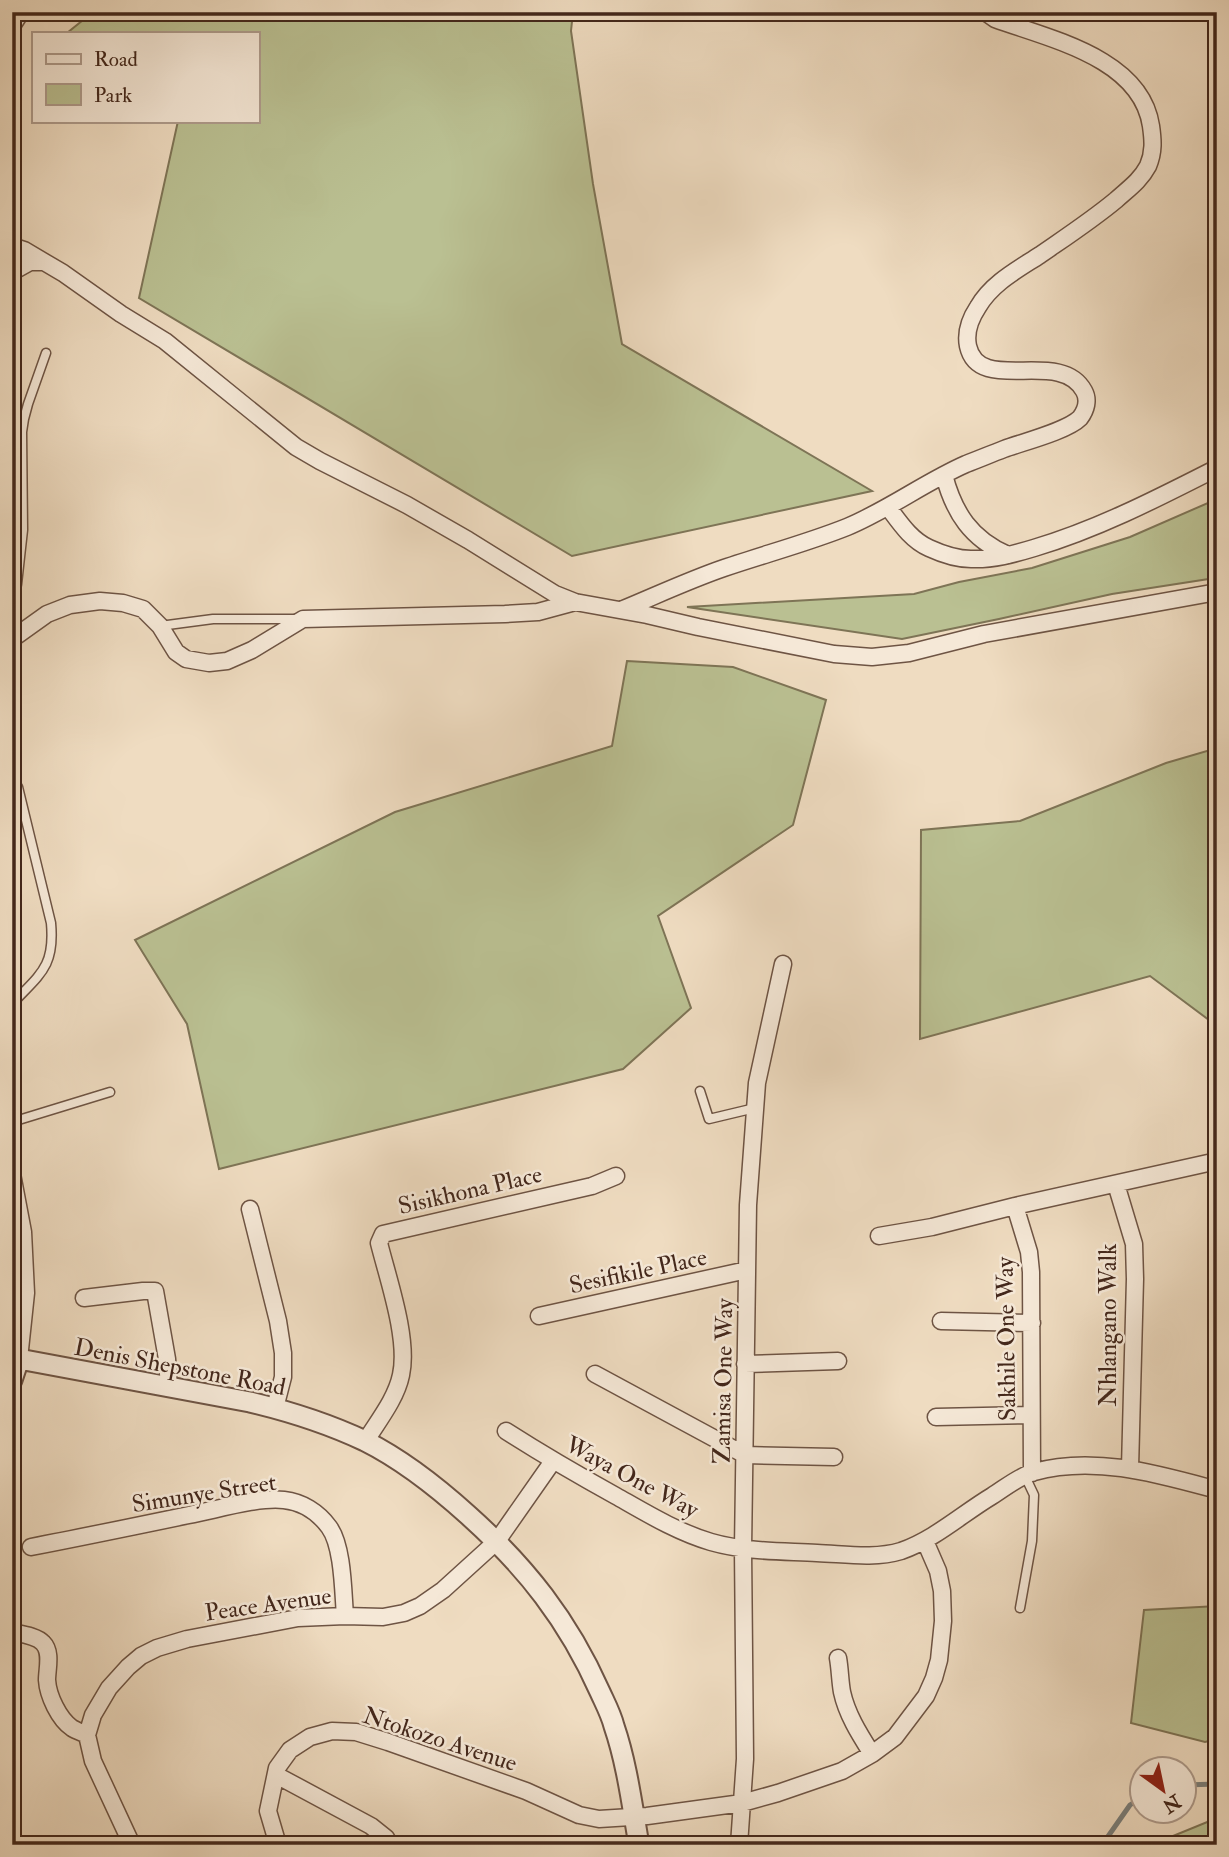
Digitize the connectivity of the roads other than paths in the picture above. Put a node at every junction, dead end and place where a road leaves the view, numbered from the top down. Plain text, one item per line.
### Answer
1 (21, 12) edge
2 (985, 12) edge
3 (12, 26) edge
4 (12, 246) edge
5 (44, 262) junction
6 (12, 272) edge
7 (46, 353) dead end
8 (1217, 468) edge
9 (944, 475) junction
10 (888, 507) junction
11 (1008, 555) junction
12 (1217, 592) edge
13 (575, 602) junction
14 (12, 610) edge
15 (620, 610) junction
16 (303, 619) junction
17 (160, 626) junction
18 (12, 639) edge
19 (18, 787) dead end
20 (783, 964) dead end
21 (12, 1004) edge
22 (700, 1091) dead end
23 (110, 1092) dead end
24 (755, 1108) junction
25 (12, 1122) edge
26 (1217, 1161) edge
27 (12, 1174) edge
28 (616, 1176) dead end
29 (1116, 1184) junction
30 (1015, 1206) junction
31 (250, 1209) dead end
32 (879, 1236) dead end
33 (747, 1270) junction
34 (84, 1298) dead end
35 (539, 1316) dead end
36 (941, 1321) dead end
37 (1032, 1323) junction
38 (19, 1359) junction
39 (838, 1361) dead end
40 (745, 1364) junction
41 (595, 1374) dead end
42 (12, 1380) edge
43 (169, 1388) junction
44 (275, 1408) junction
45 (1031, 1415) junction
46 (936, 1417) dead end
47 (506, 1431) dead end
48 (365, 1442) junction
49 (746, 1455) junction
50 (834, 1457) dead end
51 (553, 1461) junction
52 (1130, 1468) junction
53 (1029, 1474) junction
54 (1217, 1490) edge
55 (497, 1541) junction
56 (925, 1541) junction
57 (31, 1547) dead end
58 (743, 1549) junction
59 (1020, 1608) dead end
60 (345, 1616) junction
61 (12, 1632) edge
62 (838, 1658) dead end
63 (87, 1735) junction
64 (872, 1754) junction
65 (276, 1775) junction
66 (742, 1803) junction
67 (634, 1817) junction
68 (132, 1845) edge
69 (278, 1845) edge
70 (390, 1845) edge
71 (639, 1845) edge
72 (739, 1845) edge

1 - 3 street
2 - 9 street
4 - 5 street
5 - 6 street
5 - 13 street
7 - 14 lane
8 - 11 street
9 - 10 street
9 - 11 street
10 - 11 street
10 - 15 street
12 - 15 street
13 - 15 street
13 - 16 street
16 - 17 lane
16 - 17 street
17 - 18 street
19 - 21 lane
20 - 24 street, Zamisa One Way
22 - 24 lane
23 - 25 lane
24 - 33 street, Zamisa One Way
26 - 29 street
27 - 38 street
28 - 48 street, Sisikhona Place
29 - 30 street
29 - 52 street, Nhlangano Walk
30 - 32 street
30 - 37 street, Sakhile One Way
31 - 44 street
33 - 35 street, Sesifikile Place
33 - 40 street, Zamisa One Way
34 - 43 street
36 - 37 street
37 - 45 street, Sakhile One Way
38 - 42 street
38 - 43 street, Denis Shepstone Road
39 - 40 street
40 - 49 street, Zamisa One Way
41 - 49 street
43 - 44 street, Denis Shepstone Road
44 - 48 street, Denis Shepstone Road
45 - 46 street
45 - 53 street, Sakhile One Way
47 - 51 street, Waya One Way
48 - 55 street, Denis Shepstone Road
49 - 50 street
49 - 58 street, Zamisa One Way
51 - 55 street, Peace Avenue
51 - 58 street, Waya One Way
52 - 53 street
52 - 54 street
53 - 56 street, Waya One Way
53 - 59 lane
55 - 60 street, Peace Avenue
55 - 67 street, Denis Shepstone Road
56 - 58 street, Waya One Way
56 - 64 street, Ntokozo Avenue
57 - 60 street, Simunye Street
58 - 66 street, Zamisa One Way
60 - 63 street, Peace Avenue
61 - 63 street
62 - 64 street
63 - 68 street
64 - 66 street, Ntokozo Avenue
65 - 67 street, Ntokozo Avenue
65 - 69 street, Ntokozo Avenue
65 - 70 street
66 - 67 street, Ntokozo Avenue
66 - 72 street, Zamisa One Way
67 - 71 street, Denis Shepstone Road

